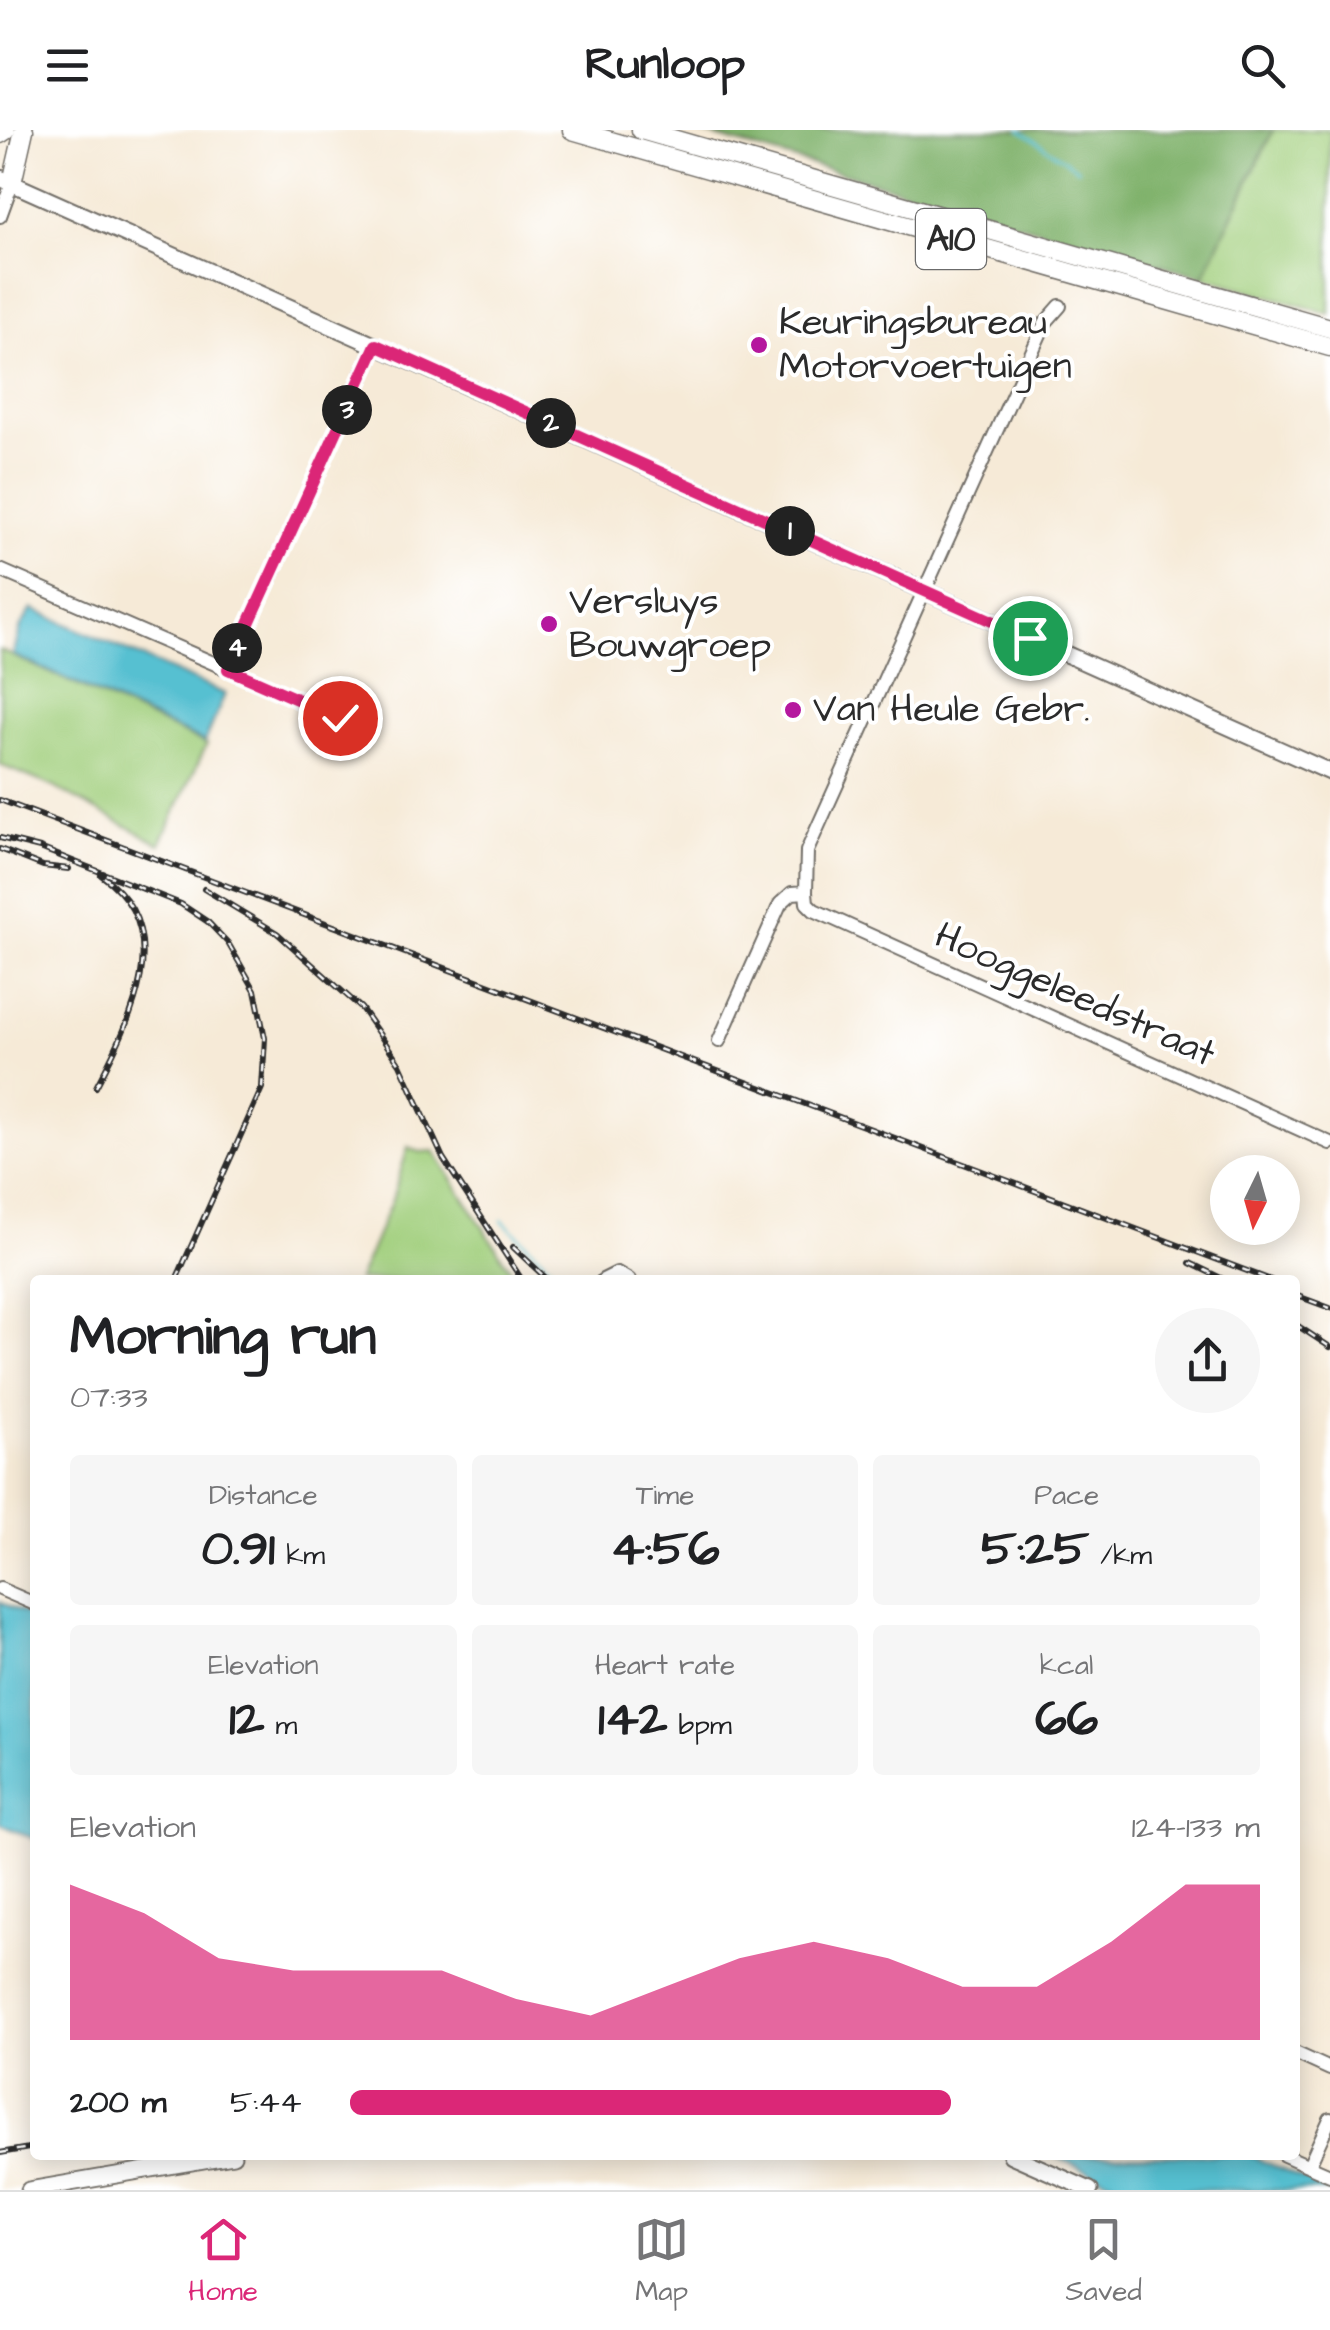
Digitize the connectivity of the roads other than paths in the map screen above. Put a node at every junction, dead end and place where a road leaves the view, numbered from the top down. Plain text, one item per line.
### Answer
1 (24, 130) edge
2 (40, 130) edge
3 (572, 130) edge
4 (640, 130) edge
5 (18, 162) junction
6 (6, 180) edge
7 (0, 216) edge
8 (1060, 306) dead end
9 (1330, 328) edge
10 (376, 345) junction
11 (1330, 347) edge
12 (0, 570) edge
13 (924, 591) junction
14 (228, 669) junction
15 (340, 718) dead end
16 (1330, 772) edge
17 (806, 892) junction
18 (720, 1041) dead end
19 (1330, 1143) edge
20 (0, 1589) edge
21 (30, 1602) edge
22 (1300, 2055) edge
23 (1330, 2070) edge
24 (1330, 2118) edge
25 (204, 2160) edge
26 (1023, 2160) edge
27 (1295, 2160) edge
28 (1309, 2166) junction
29 (1330, 2175) edge
30 (29, 2190) edge
31 (1090, 2190) edge

1 - 5 highway
2 - 5 highway
3 - 11 highway, A10
4 - 9 highway, A10
5 - 6 highway
6 - 7 street
6 - 10 main road
8 - 13 street
10 - 13 main road
10 - 14 street
12 - 14 street
13 - 16 main road
13 - 17 street
14 - 15 street
17 - 18 street
17 - 19 street, Hooggeleedstraat
20 - 21 street
22 - 23 street
24 - 28 street
25 - 30 main road
26 - 31 main road
27 - 28 street
28 - 29 street

